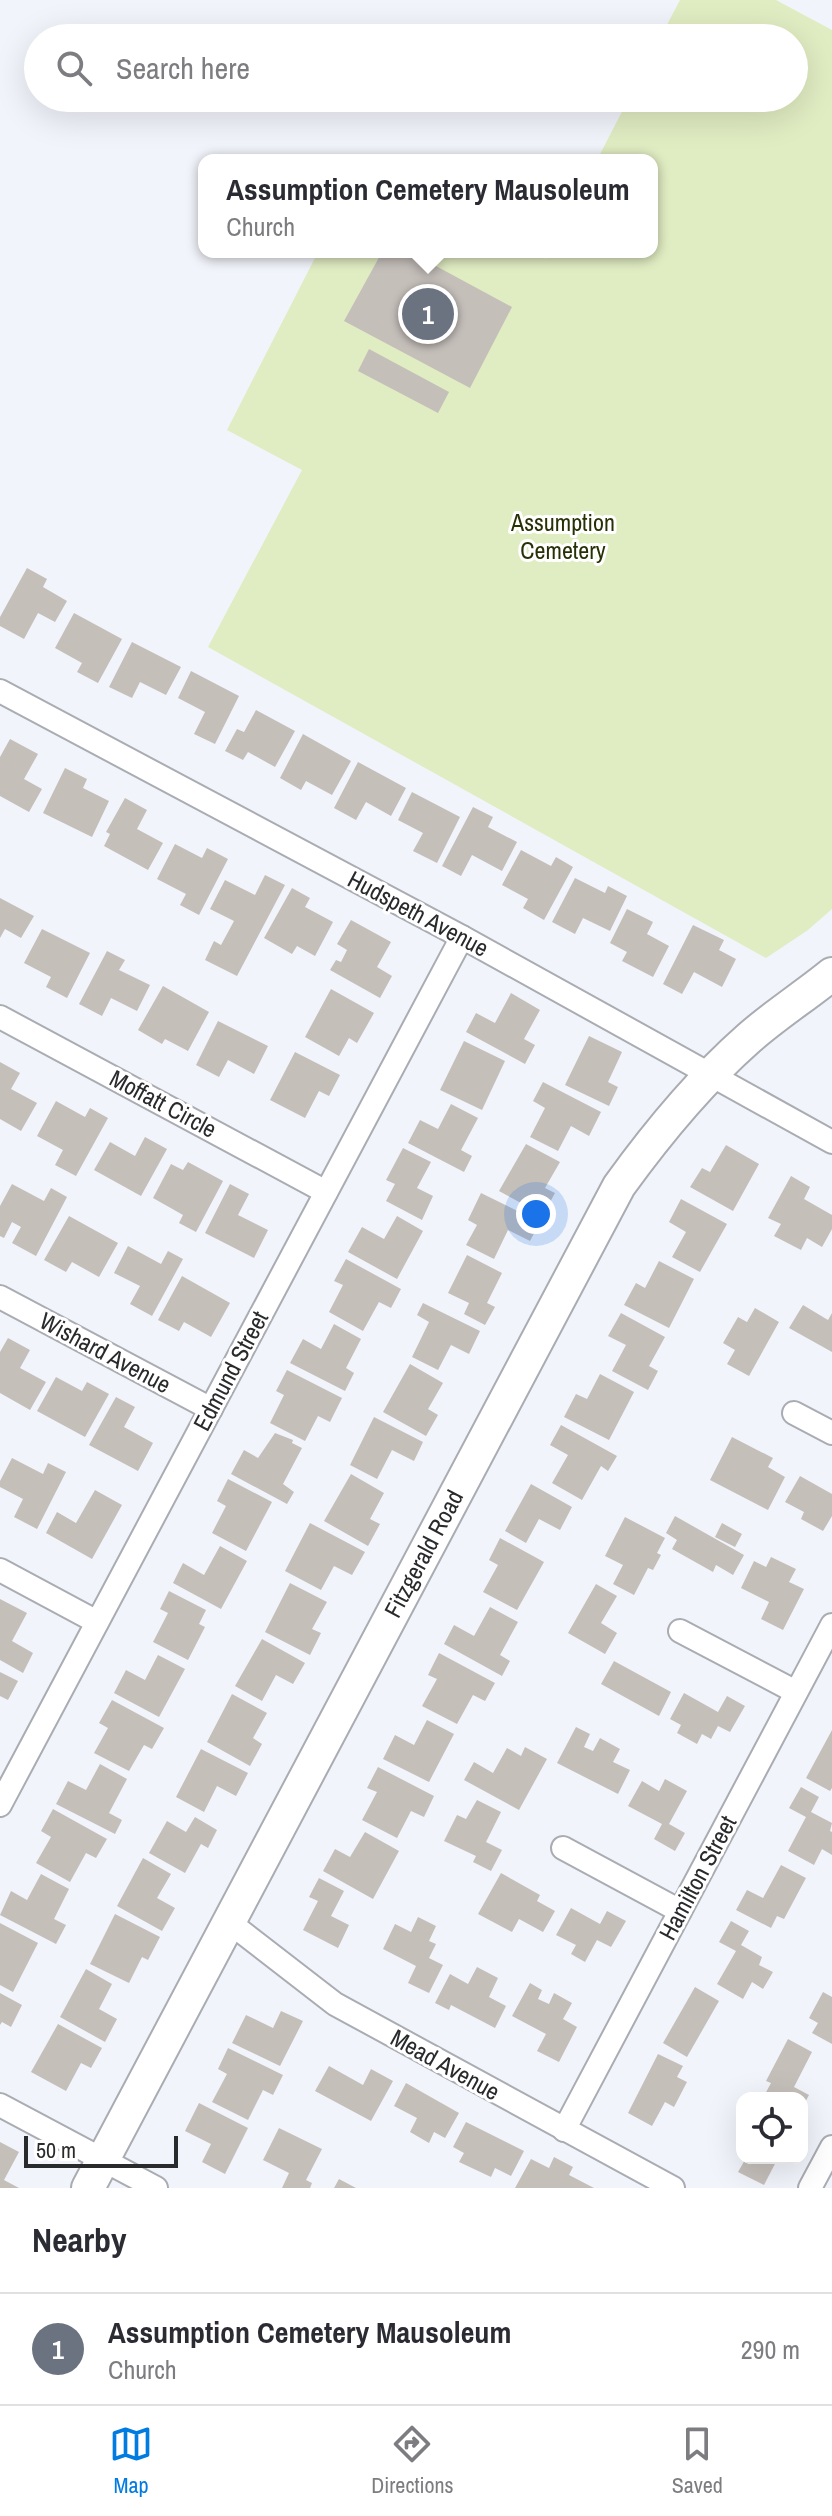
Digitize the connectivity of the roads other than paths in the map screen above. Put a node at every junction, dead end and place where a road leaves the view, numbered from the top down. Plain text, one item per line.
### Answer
1 (0, 691) edge
2 (462, 937) junction
3 (832, 974) edge
4 (0, 1017) edge
5 (710, 1075) junction
6 (832, 1142) edge
7 (326, 1192) junction
8 (0, 1297) edge
9 (211, 1409) junction
10 (794, 1413) dead end
11 (832, 1433) edge
12 (0, 1570) edge
13 (97, 1622) junction
14 (832, 1625) edge
15 (680, 1631) dead end
16 (796, 1692) junction
17 (0, 1805) edge
18 (563, 1848) dead end
19 (680, 1911) junction
20 (229, 1922) junction
21 (0, 2105) edge
22 (564, 2130) junction
23 (832, 2147) edge
24 (103, 2160) junction
25 (88, 2188) edge
26 (156, 2188) edge
27 (673, 2188) edge
28 (810, 2188) edge

1 - 2 street, Hudspeth Avenue
2 - 5 street, Hudspeth Avenue
2 - 7 street, Edmund Street
3 - 5 main road, Fitzgerald Road
4 - 7 street, Moffatt Circle
5 - 6 street, Hudspeth Avenue
5 - 20 main road, Fitzgerald Road
7 - 9 street, Edmund Street
8 - 9 street, Wishard Avenue
9 - 13 street, Edmund Street
10 - 11 street
12 - 13 street
13 - 17 street, Edmund Street
14 - 16 street, Hamilton Street
15 - 16 street
16 - 19 street, Hamilton Street
18 - 19 street
19 - 22 street, Hamilton Street
20 - 22 street, Mead Avenue
20 - 24 main road, Fitzgerald Road
21 - 24 street
22 - 27 street, Mead Avenue
23 - 28 street
24 - 25 main road, Fitzgerald Road
24 - 26 street

